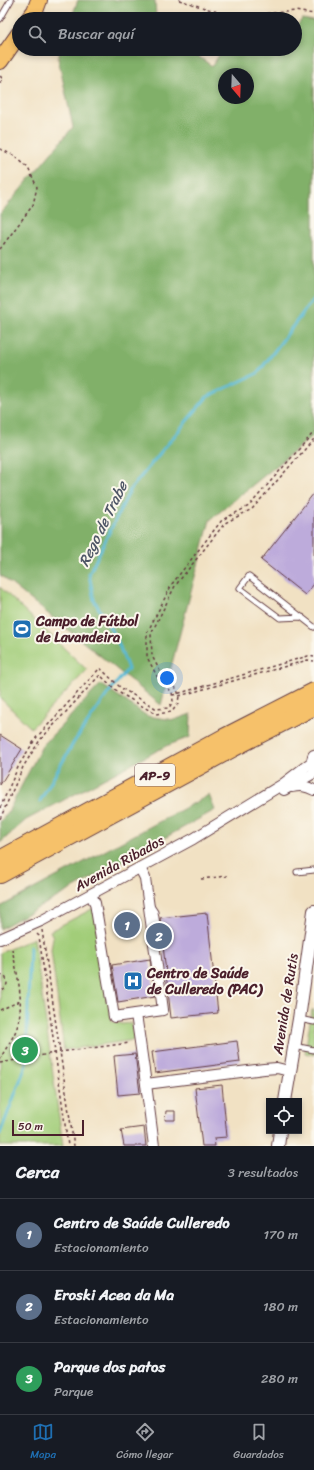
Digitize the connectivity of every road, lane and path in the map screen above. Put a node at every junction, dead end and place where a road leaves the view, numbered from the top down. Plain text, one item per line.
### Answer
1 (11, 0) edge
2 (47, 0) edge
3 (179, 0) edge
4 (34, 10) edge
5 (218, 12) edge
6 (285, 12) edge
7 (302, 12) edge
8 (302, 12) edge
9 (314, 14) edge
10 (0, 19) edge
11 (12, 44) edge
12 (0, 61) edge
13 (0, 76) edge
14 (0, 83) edge
15 (0, 149) edge
16 (0, 249) edge
17 (314, 432) edge
18 (314, 439) edge
19 (302, 617) junction
20 (314, 627) edge
21 (314, 657) edge
22 (314, 661) edge
23 (173, 695) junction
24 (178, 695) junction
25 (312, 700) edge
26 (314, 761) edge
27 (314, 773) edge
28 (288, 788) junction
29 (314, 790) edge
30 (249, 806) junction
31 (0, 808) edge
32 (0, 819) edge
33 (0, 860) edge
34 (140, 868) junction
35 (314, 870) edge
36 (297, 872) dead end
37 (0, 874) edge
38 (227, 876) dead end
39 (201, 879) dead end
40 (91, 895) junction
41 (149, 904) junction
42 (314, 911) edge
43 (37, 926) junction
44 (159, 936) dead end
45 (0, 939) edge
46 (12, 949) dead end
47 (0, 974) edge
48 (0, 991) edge
49 (20, 1002) junction
50 (0, 1010) edge
51 (136, 1014) junction
52 (299, 1019) junction
53 (314, 1022) edge
54 (140, 1042) junction
55 (293, 1046) junction
56 (314, 1050) edge
57 (60, 1052) junction
58 (55, 1053) junction
59 (0, 1062) edge
60 (289, 1070) junction
61 (146, 1084) junction
62 (285, 1098) edge
63 (280, 1134) edge
64 (68, 1146) edge
65 (74, 1146) edge
66 (154, 1146) edge
67 (278, 1146) edge

1 - 10 lane
2 - 4 highway
3 - 5 path
6 - 7 path
8 - 9 path
11 - 12 highway
13 - 14 path
15 - 16 path
17 - 23 path
18 - 24 path
19 - 19 lane
19 - 20 lane
21 - 24 path
22 - 24 path
23 - 24 path
23 - 31 path
24 - 32 path
25 - 33 highway, AP-9
25 - 37 highway, AP-9
26 - 30 street, Avenida Ribados
27 - 28 street, Avenida Ribados
28 - 29 street
28 - 30 street, Avenida Ribados
30 - 34 street, Avenida Ribados
34 - 40 street, Avenida Ribados
34 - 41 street
35 - 36 lane
38 - 39 path
40 - 43 street, Avenida Ribados
40 - 51 street
41 - 44 lane
41 - 51 street
42 - 52 street, Avenida de Rutis
43 - 45 street, Avenida Ribados
43 - 57 path
43 - 58 path
46 - 49 path
47 - 48 path
49 - 50 path
49 - 59 path
51 - 54 street
52 - 53 lane
52 - 55 street, Avenida de Rutis
54 - 57 path
54 - 61 street
55 - 56 lane
55 - 60 street, Avenida de Rutis
57 - 58 path
57 - 65 path
58 - 59 path
58 - 64 path
60 - 61 street
60 - 62 street, Avenida de Rutis
61 - 66 street
63 - 67 street

